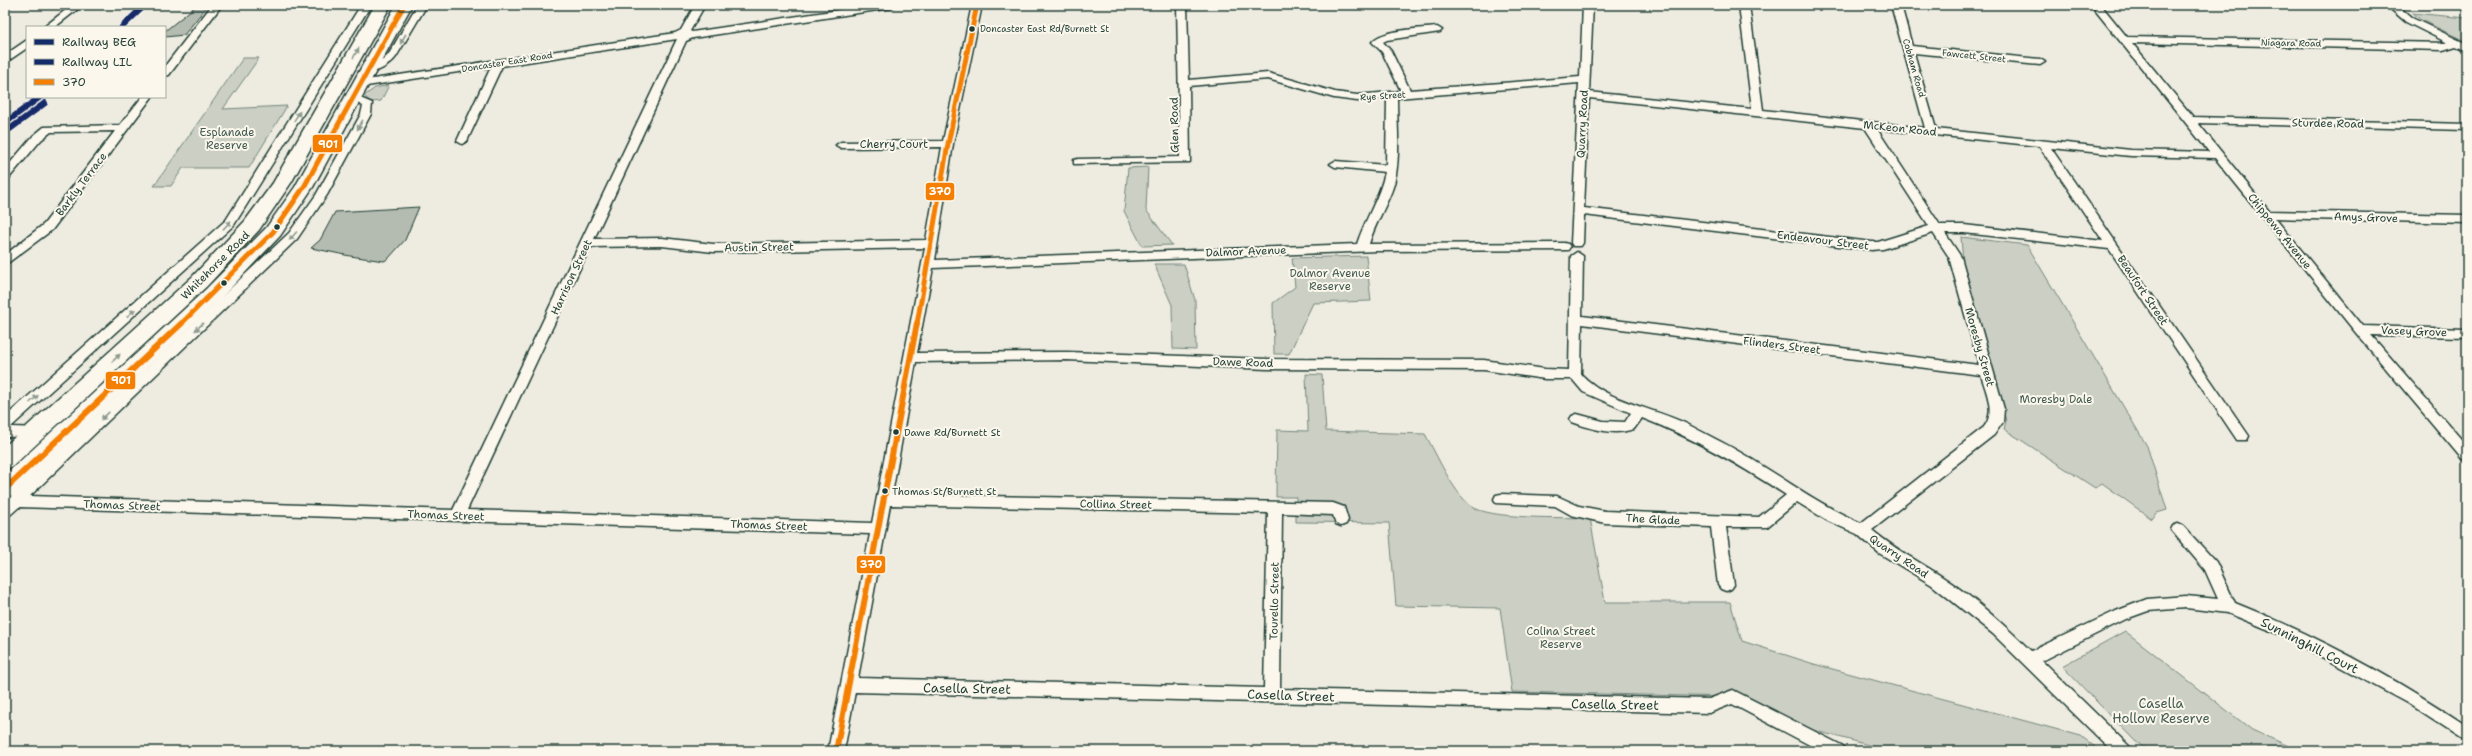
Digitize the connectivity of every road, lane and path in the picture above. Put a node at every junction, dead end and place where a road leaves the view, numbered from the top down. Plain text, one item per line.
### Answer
1 (78, 5) edge
2 (217, 5) edge
3 (366, 5) edge
4 (383, 5) edge
5 (404, 5) edge
6 (422, 5) edge
7 (700, 5) edge
8 (891, 5) edge
9 (977, 5) edge
10 (1182, 5) edge
11 (1588, 5) edge
12 (1744, 5) edge
13 (1896, 5) edge
14 (2096, 5) edge
15 (2391, 5) edge
16 (50, 26) edge
17 (1437, 30) dead end
18 (684, 35) junction
19 (2124, 40) junction
20 (2457, 43) junction
21 (26, 45) edge
22 (2467, 48) edge
23 (1908, 49) junction
24 (6, 58) edge
25 (2040, 62) dead end
26 (498, 63) junction
27 (166, 72) edge
28 (1584, 80) junction
29 (1185, 83) junction
30 (360, 84) junction
31 (336, 87) junction
32 (1407, 94) junction
33 (1583, 94) junction
34 (1392, 96) junction
35 (146, 98) edge
36 (1758, 113) junction
37 (2189, 120) junction
38 (1869, 125) junction
39 (2467, 127) edge
40 (123, 128) junction
41 (1931, 132) junction
42 (462, 141) dead end
43 (948, 144) junction
44 (2042, 144) junction
45 (841, 145) dead end
46 (2218, 155) junction
47 (1078, 162) dead end
48 (1335, 164) dead end
49 (1391, 169) junction
50 (5, 176) edge
51 (1578, 211) junction
52 (2266, 214) junction
53 (2467, 219) edge
54 (1939, 230) junction
55 (587, 243) junction
56 (931, 244) junction
57 (2113, 246) junction
58 (1362, 248) junction
59 (1577, 249) junction
60 (5, 261) edge
61 (928, 264) junction
62 (1576, 319) junction
63 (2360, 330) junction
64 (2467, 333) edge
65 (910, 358) junction
66 (1987, 371) junction
67 (1575, 375) junction
68 (1640, 411) junction
69 (1577, 419) dead end
70 (5, 425) edge
71 (5, 432) edge
72 (36, 432) junction
73 (2242, 436) dead end
74 (2467, 455) edge
75 (5, 460) edge
76 (1797, 494) junction
77 (882, 499) junction
78 (1501, 499) dead end
79 (8, 500) edge
80 (1275, 507) junction
81 (458, 515) junction
82 (1341, 520) dead end
83 (1718, 522) junction
84 (876, 529) junction
85 (1862, 530) junction
86 (2178, 530) dead end
87 (1726, 585) dead end
88 (2229, 607) junction
89 (2029, 660) junction
90 (848, 685) junction
91 (1272, 695) junction
92 (2467, 735) edge
93 (836, 751) edge
94 (1836, 751) edge
95 (2123, 751) edge

1 - 16 street
2 - 27 street
70 -> 3 street, Whitehorse Road
31 -> 4 highway, Whitehorse Road
5 - 30 highway, Whitehorse Road
6 -> 30 street
7 - 18 street, Harrison Street
8 - 18 street, Doncaster East Road
9 - 43 street
10 - 29 street, Glen Road
11 - 28 street, Quarry Road
12 - 36 street
13 - 23 street, Cobham Road
14 - 19 street, Chippewa Avenue
15 - 20 street
17 - 32 street
18 - 26 street, Doncaster East Road
18 - 55 street, Harrison Street
19 - 20 street, Niagara Road
19 - 37 street, Chippewa Avenue
20 - 22 street
21 - 24 street
23 - 25 street, Fawcett Street
23 - 41 street, Cobham Road
26 - 30 street, Doncaster East Road
26 - 42 street
28 - 32 street, Rye Street
28 - 33 street, Quarry Road
29 - 34 street, Rye Street
29 - 47 street, Glen Road
30 - 31 highway, Doncaster East Road
30 -> 79 highway, Whitehorse Road
72 -> 31 highway, Whitehorse Road
32 - 34 street, Rye Street
33 - 36 street, McKeon Road
33 - 51 street, Quarry Road
34 - 49 street
35 - 40 street, Barkly Terrace
36 - 38 street, McKeon Road
37 - 39 street, Sturdee Road
37 - 46 street, Chippewa Avenue
38 - 41 street, McKeon Road
38 - 54 street, Moresby Street
40 - 50 street
40 - 60 street, Barkly Terrace
41 - 44 street, McKeon Road
43 - 45 street, Cherry Court
43 - 56 street
44 - 46 street, McKeon Road
44 - 57 street, Beaufort Street
46 - 52 street, Chippewa Avenue
48 - 49 street
49 - 58 street
51 - 54 street, Endeavour Street
51 - 59 street, Quarry Road
52 - 53 street, Amys Grove
52 - 63 street, Chippewa Avenue
54 - 57 street, Endeavour Street
54 - 66 street, Moresby Street
55 - 56 street, Austin Street
55 - 81 street, Harrison Street
56 - 61 street
57 - 73 street, Beaufort Street
58 - 59 street, Dalmor Avenue
58 - 61 street, Dalmor Avenue
59 - 62 street, Quarry Road
61 - 65 street
62 - 66 street, Flinders Street
62 - 67 street, Quarry Road
63 - 64 street, Vasey Grove
63 - 74 street, Chippewa Avenue
65 - 67 street, Dawe Road
65 - 77 street
66 - 85 street, Moresby Street
67 - 68 street, Quarry Road
68 - 69 street
68 - 76 street, Quarry Road
71 - 72 street
72 - 75 highway, Whitehorse Road
76 - 83 street, The Glade
76 - 85 street, Quarry Road
77 - 80 street, Collina Street
77 - 84 street
78 - 83 street, The Glade
79 - 81 street, Thomas Street
80 - 82 street, Collina Street
80 - 91 street, Tourello Street
81 - 84 street, Thomas Street
83 - 87 street
84 - 90 street
85 - 89 street, Quarry Road
86 - 88 street
88 - 89 street, Sunninghill Court
88 - 92 street, Sunninghill Court
89 - 95 street, Quarry Road
90 - 91 street, Casella Street
90 - 93 street
91 - 94 street, Casella Street

